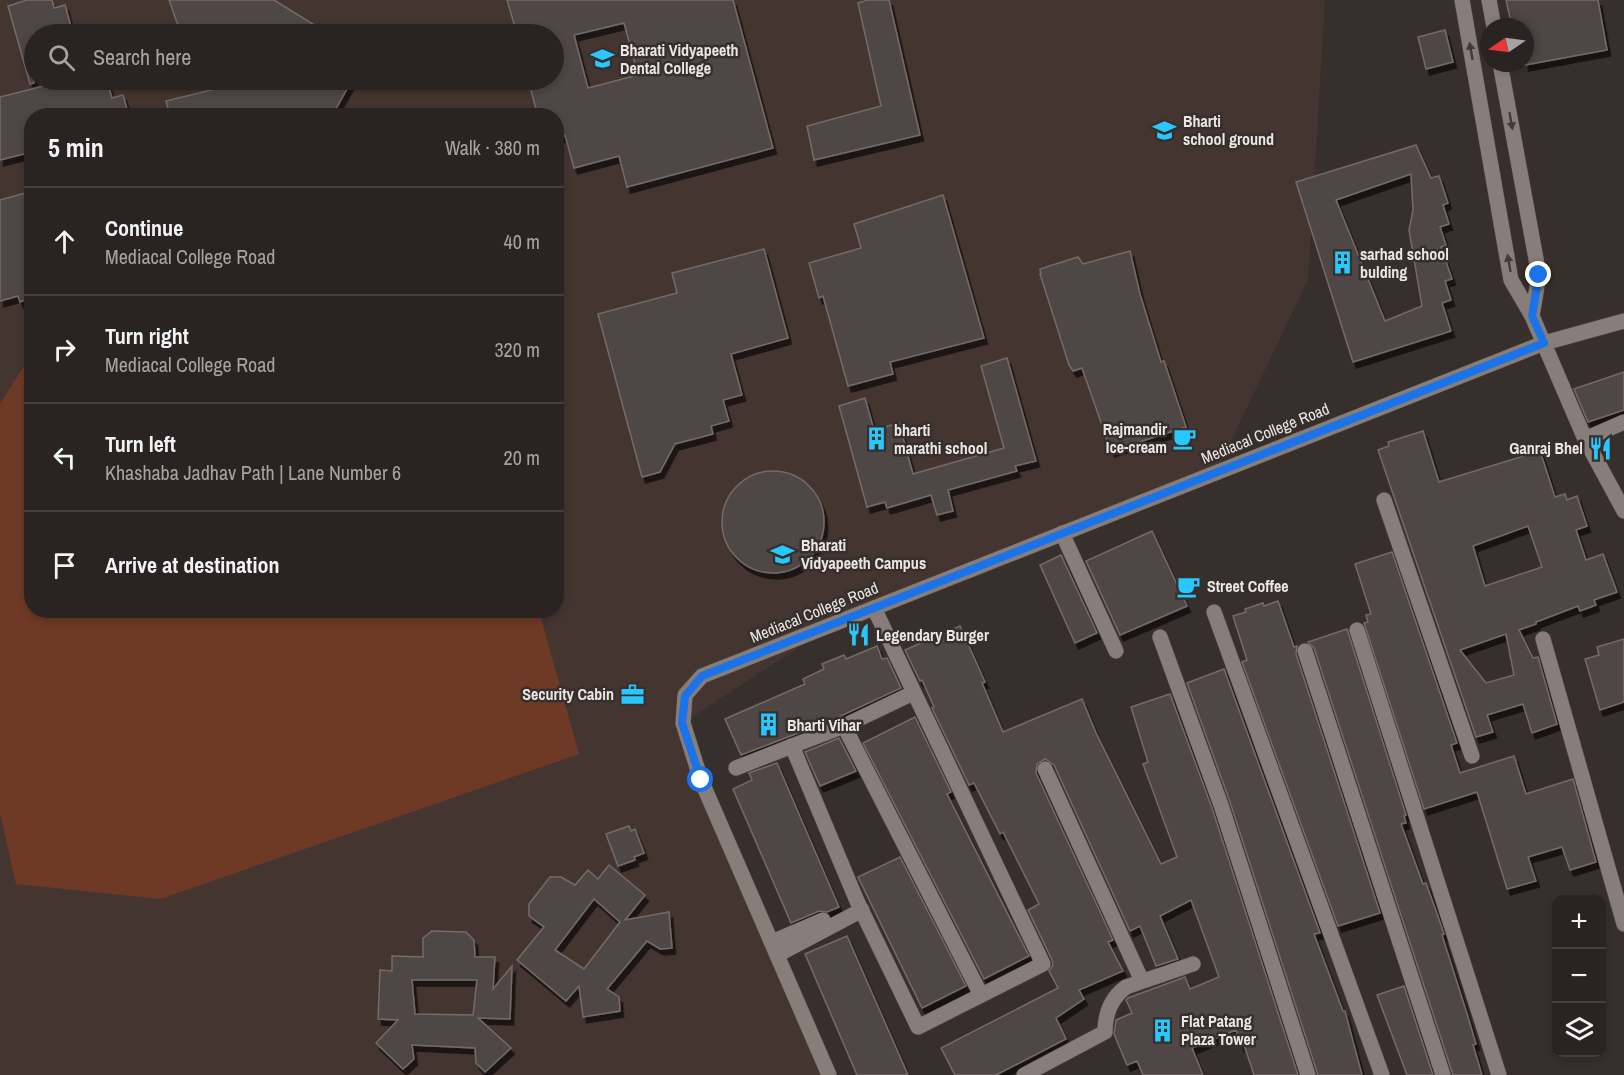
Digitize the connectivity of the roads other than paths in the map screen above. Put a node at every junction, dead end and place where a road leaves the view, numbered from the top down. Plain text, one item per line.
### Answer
1 (1462, 0) edge
2 (1489, 0) edge
3 (1492, 18) edge
4 (1502, 72) edge
5 (1532, 316) junction
6 (1624, 321) edge
7 (1544, 343) junction
8 (1624, 422) edge
9 (1585, 439) junction
10 (1384, 500) dead end
11 (1624, 511) edge
12 (1062, 533) junction
13 (874, 608) junction
14 (1214, 612) dead end
15 (1358, 630) dead end
16 (1160, 637) dead end
17 (1543, 639) dead end
18 (1116, 651) dead end
19 (1305, 651) dead end
20 (914, 693) junction
21 (844, 726) junction
22 (792, 746) junction
23 (1472, 756) dead end
24 (735, 768) dead end
25 (1045, 769) dead end
26 (860, 905) junction
27 (1624, 924) edge
28 (774, 949) junction
29 (1193, 964) dead end
30 (1142, 981) junction
31 (981, 995) junction
32 (829, 1075) edge
33 (1024, 1075) edge
34 (1308, 1075) edge
35 (1382, 1075) edge
36 (1443, 1075) edge
37 (1499, 1075) edge

5 -> 1 street
2 - 3 street
4 -> 5 street
5 - 7 street
6 - 7 street, Mediacal College Road
7 - 9 street
7 - 12 street, Mediacal College Road
8 - 9 street
9 - 11 street
10 - 23 street
12 - 13 street, Mediacal College Road
12 - 18 street
13 - 20 street
13 - 28 street, Mediacal College Road
14 - 35 street
15 - 37 street
16 - 34 street
17 - 27 street
19 - 36 street
20 - 21 street
20 - 31 street
21 - 22 street
21 - 31 street
22 - 24 street
22 - 26 street
25 - 30 street
26 - 28 street
26 - 31 street
28 - 32 street, Mediacal College Road
29 - 30 street
30 - 33 street

